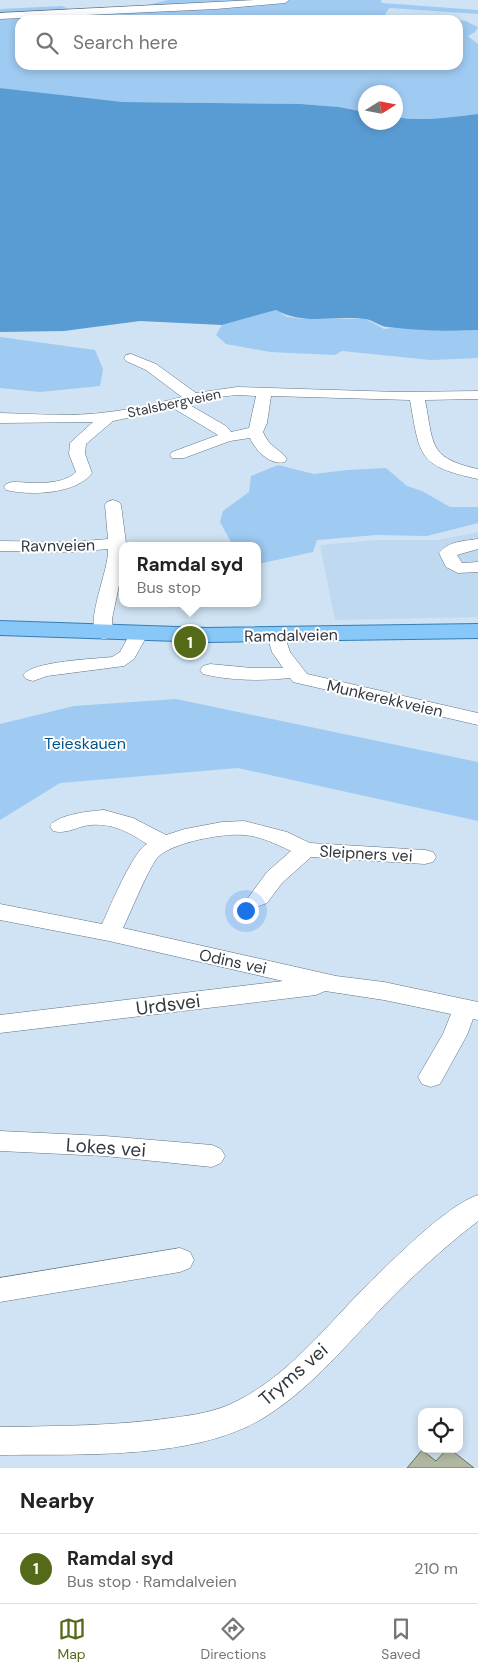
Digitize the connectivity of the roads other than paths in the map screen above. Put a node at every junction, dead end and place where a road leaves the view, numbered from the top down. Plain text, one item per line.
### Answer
1 (285, 0) edge
2 (15, 15) edge
3 (21, 15) edge
4 (0, 16) edge
5 (131, 358) dead end
6 (264, 391) junction
7 (417, 396) junction
8 (478, 396) edge
9 (193, 398) junction
10 (175, 403) junction
11 (108, 417) junction
12 (0, 418) edge
13 (255, 432) junction
14 (227, 437) junction
15 (178, 455) dead end
16 (279, 459) dead end
17 (478, 474) edge
18 (12, 487) dead end
19 (112, 505) dead end
20 (116, 543) junction
21 (478, 544) edge
22 (0, 546) edge
23 (478, 568) edge
24 (0, 628) edge
25 (478, 631) edge
26 (104, 633) junction
27 (139, 634) junction
28 (276, 635) junction
29 (210, 670) dead end
30 (294, 672) junction
31 (33, 675) dead end
32 (478, 719) edge
33 (62, 826) dead end
34 (164, 844) junction
35 (306, 850) junction
36 (425, 857) dead end
37 (260, 898) dead end
38 (0, 912) edge
39 (109, 933) junction
40 (336, 984) junction
41 (472, 1009) edge
42 (0, 1024) edge
43 (431, 1078) dead end
44 (0, 1141) edge
45 (212, 1156) dead end
46 (478, 1206) edge
47 (180, 1260) dead end
48 (0, 1290) edge
49 (0, 1441) edge

1 - 3 street
2 - 4 street
5 - 9 street
6 - 7 street, Stalsbergveien
6 - 9 street, Stalsbergveien
6 - 13 street
7 - 8 street, Stalsbergveien
7 - 17 street
9 - 10 street, Stalsbergveien
10 - 11 street, Stalsbergveien
10 - 14 street
11 - 12 street
11 - 18 street, Stalsbergveien
13 - 14 street
13 - 16 street
14 - 15 street
19 - 20 street
20 - 22 street, Ravnveien
20 - 26 street
21 - 23 street
24 - 26 main road
25 - 28 main road, Ramdalveien
26 - 27 main road, Ramdalveien
27 - 28 main road, Ramdalveien
27 - 31 street
28 - 30 street
29 - 30 street
30 - 32 street, Munkerekkveien
33 - 34 street
34 - 35 street, Sleipners vei
34 - 39 street, Sleipners vei
35 - 36 street, Sleipners vei
35 - 37 street, Sleipners vei
38 - 39 street, Odins vei
39 - 40 street, Odins vei
40 - 41 street, Odins vei
40 - 42 street, Urdsvei
41 - 43 street, Odins vei
44 - 45 street, Lokes vei
46 - 49 street, Tryms vei
47 - 48 street

